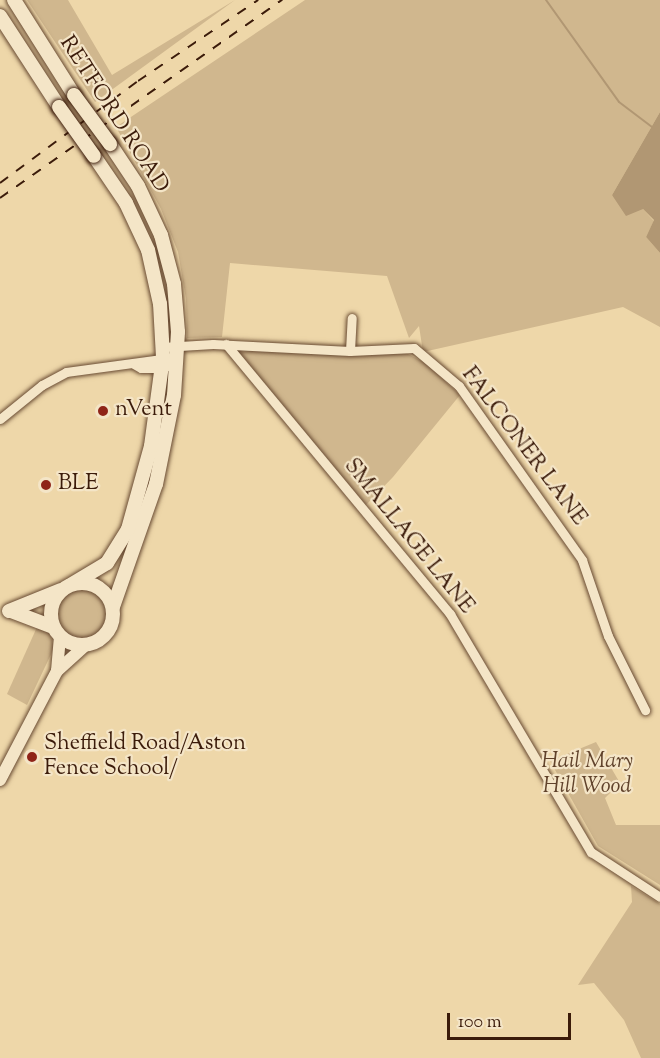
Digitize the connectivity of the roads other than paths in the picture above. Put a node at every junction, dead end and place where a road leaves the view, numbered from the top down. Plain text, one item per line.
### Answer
1 (14, 0) edge
2 (0, 16) edge
3 (352, 318) dead end
4 (226, 344) junction
5 (177, 347) junction
6 (350, 351) junction
7 (162, 358) junction
8 (177, 362) junction
9 (0, 419) edge
10 (67, 586) junction
11 (113, 607) junction
12 (4, 611) edge
13 (56, 632) junction
14 (86, 645) junction
15 (57, 671) junction
16 (645, 710) dead end
17 (0, 780) edge
18 (660, 897) edge

1 - 5 main road, RETFORD ROAD, bridge
2 - 7 main road, RETFORD ROAD, bridge
3 - 6 street
4 - 5 street, FALCONER LANE
4 - 6 street, FALCONER LANE
4 - 18 street, SMALLAGE LANE
5 - 7 street, FALCONER LANE
5 - 8 main road, RETFORD ROAD
6 - 16 street, FALCONER LANE
7 - 8 street
7 - 9 street, FALCONER LANE
7 - 10 main road, RETFORD ROAD
8 - 11 main road, RETFORD ROAD
10 - 11 main road
10 - 12 main road, RETFORD ROAD
10 - 13 main road
11 - 14 main road
12 - 13 main road, RETFORD ROAD
13 - 14 main road
13 - 15 street
14 - 15 street
15 - 17 street

